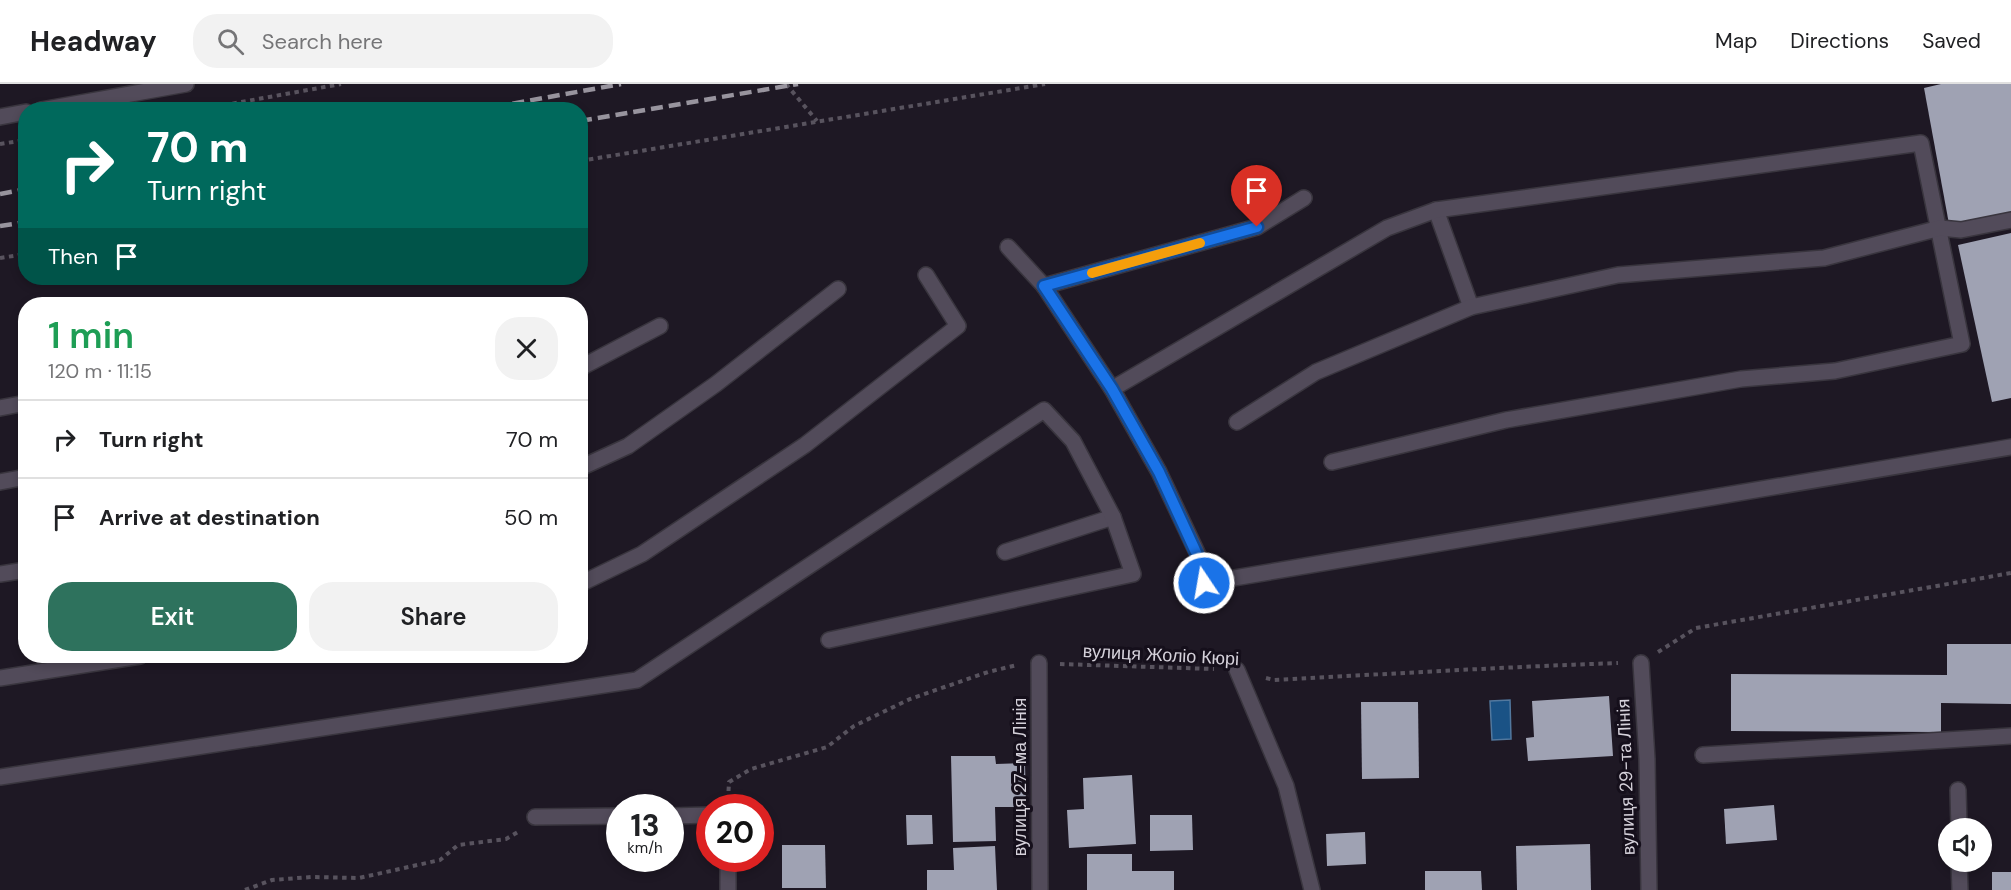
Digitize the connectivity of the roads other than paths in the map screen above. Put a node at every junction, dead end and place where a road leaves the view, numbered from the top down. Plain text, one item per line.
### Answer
1 (186, 84) edge
2 (86, 102) edge
3 (18, 114) edge
4 (0, 117) edge
5 (1304, 198) dead end
6 (1436, 210) junction
7 (2011, 220) edge
8 (1940, 228) junction
9 (1008, 247) dead end
10 (926, 275) dead end
11 (1044, 286) junction
12 (838, 289) dead end
13 (1471, 307) junction
14 (660, 326) dead end
15 (588, 364) edge
16 (1112, 389) junction
17 (18, 405) edge
18 (0, 408) edge
19 (1238, 422) dead end
20 (2011, 447) edge
21 (1332, 462) dead end
22 (588, 464) edge
23 (18, 479) edge
24 (0, 482) edge
25 (1113, 517) junction
26 (1005, 552) dead end
27 (18, 571) edge
28 (0, 574) edge
29 (588, 580) edge
30 (829, 640) dead end
31 (95, 663) edge
32 (1039, 663) road end
33 (1641, 663) road end
34 (1237, 670) road end
35 (0, 678) edge
36 (2011, 736) edge
37 (1703, 755) dead end
38 (0, 777) edge
39 (1958, 790) dead end
40 (606, 816) edge
41 (540, 817) road end
42 (1959, 818) edge
43 (728, 872) edge
44 (1959, 872) edge
45 (728, 890) edge
46 (1040, 890) edge
47 (1312, 890) edge
48 (1649, 890) edge
49 (1960, 890) edge

1 - 2 street
3 - 4 street
5 - 11 street
6 - 8 street
6 - 13 street
6 - 16 street
7 - 8 street
8 - 13 street
8 - 21 street
9 - 11 street
10 - 29 street
11 - 16 street
12 - 22 street
13 - 19 street
14 - 15 street
16 - 20 street
17 - 18 street
23 - 24 street
25 - 26 street
25 - 30 street
25 - 38 street
27 - 28 street
31 - 35 street
32 - 46 street, вулиця 27-ма Лінія
33 - 48 street, вулиця 29-та Лінія
34 - 47 street
36 - 37 street
39 - 42 street
40 - 41 street
43 - 45 street
44 - 49 street

